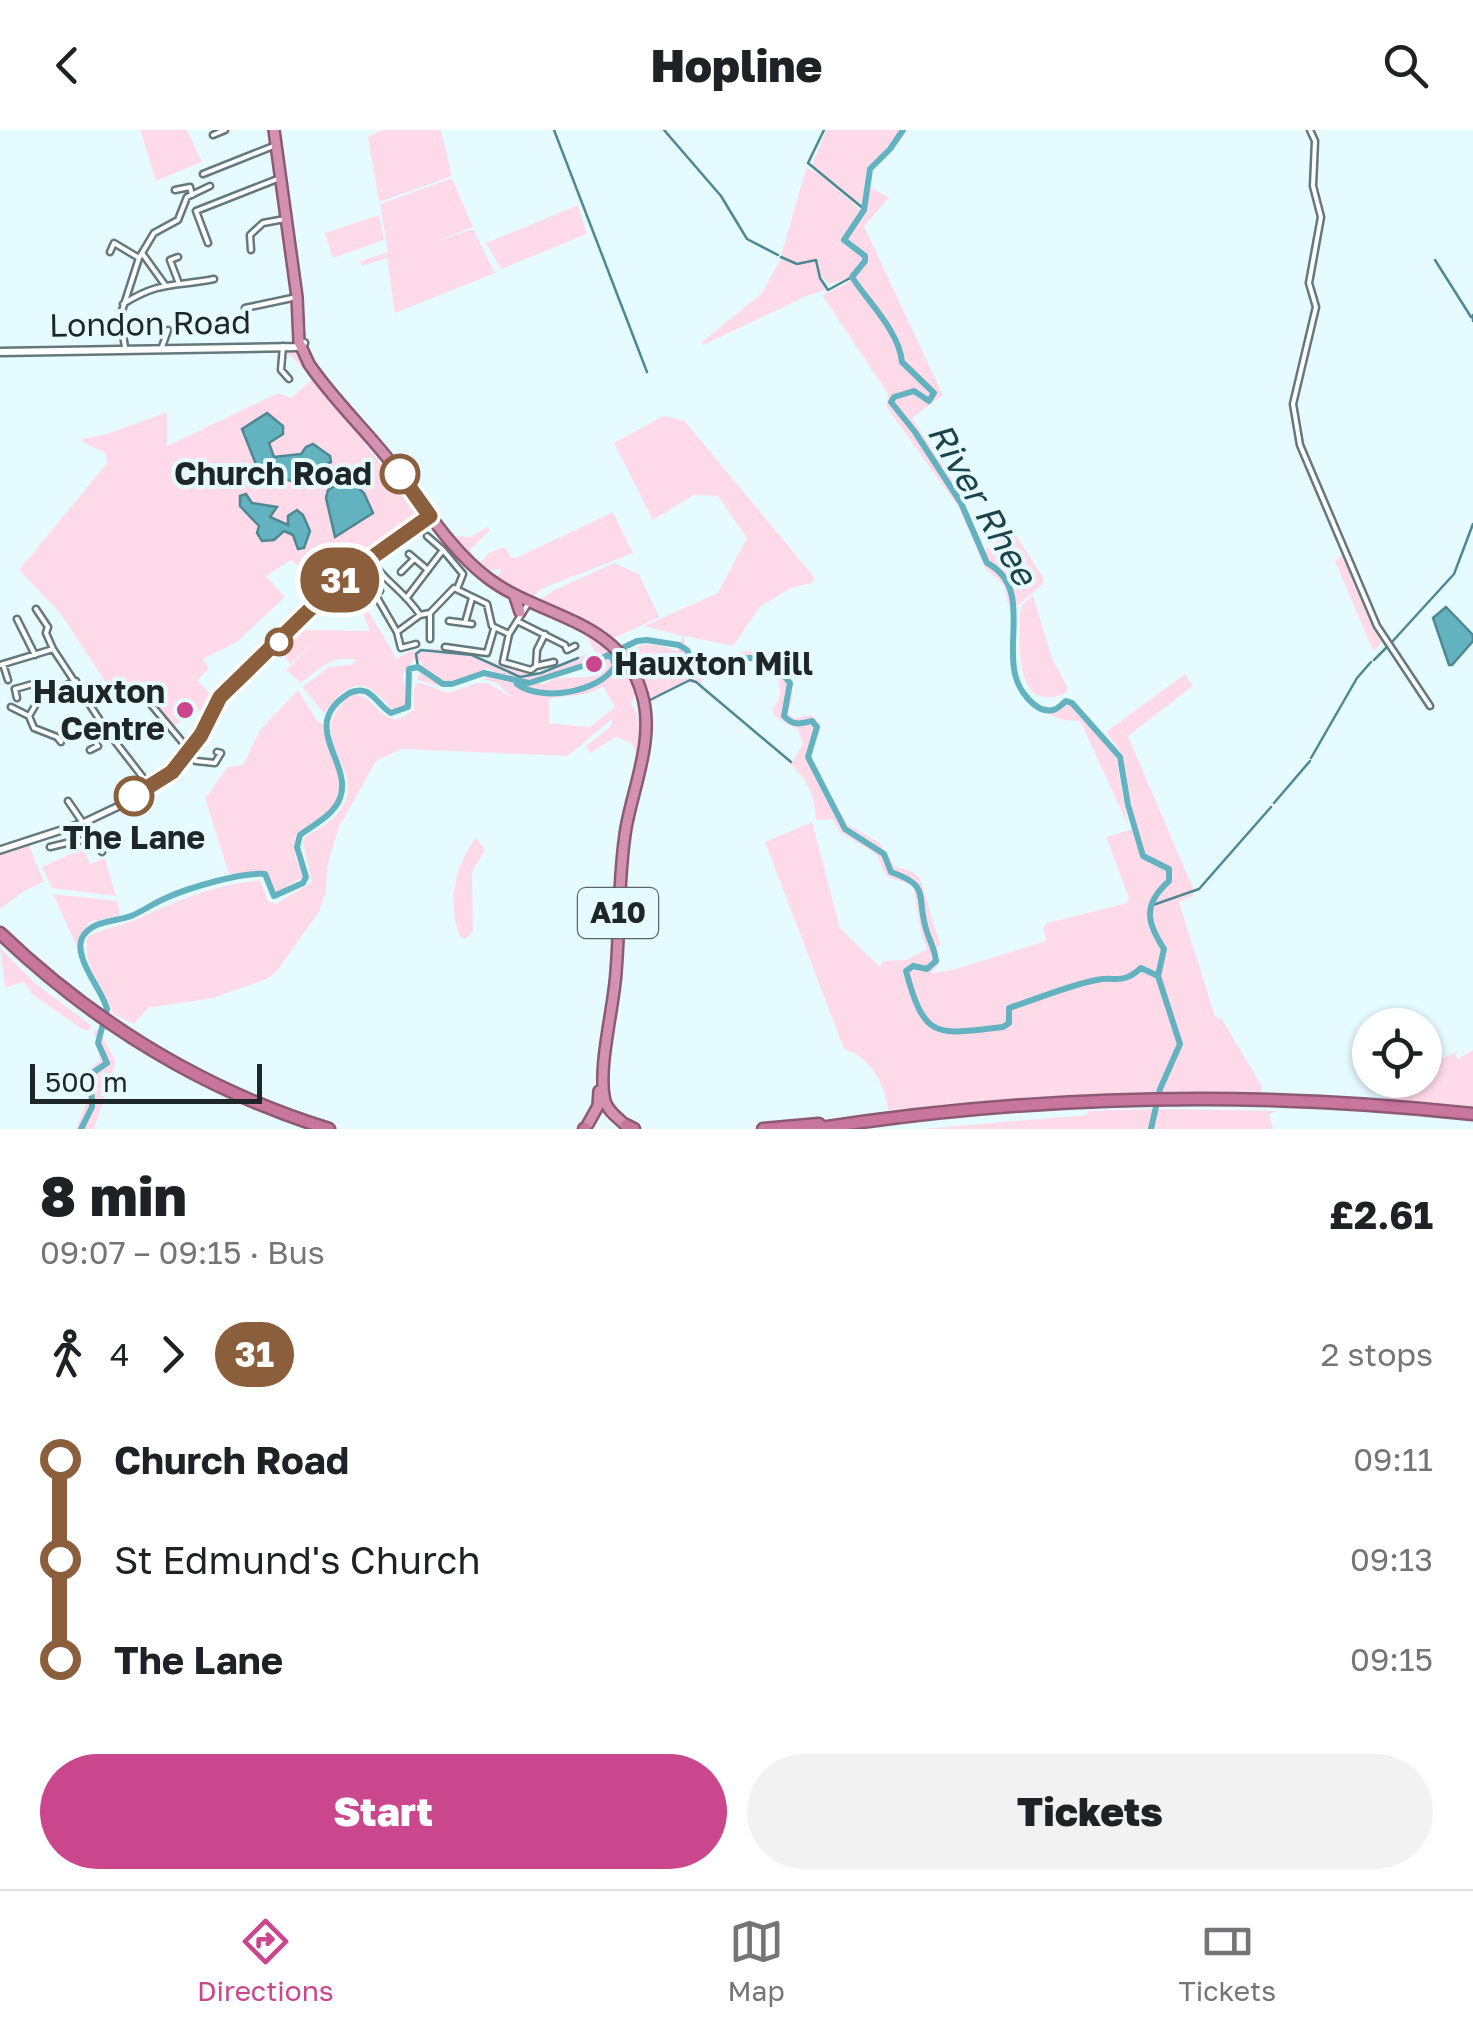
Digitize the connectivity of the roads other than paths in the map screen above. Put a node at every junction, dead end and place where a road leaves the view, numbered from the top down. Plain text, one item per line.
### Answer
1 (225, 130) edge
2 (274, 130) edge
3 (1310, 130) edge
4 (213, 135) dead end
5 (276, 146) junction
6 (280, 178) junction
7 (175, 190) dead end
8 (192, 195) junction
9 (286, 220) junction
10 (208, 243) dead end
11 (252, 250) dead end
12 (110, 252) dead end
13 (141, 255) junction
14 (178, 257) dead end
15 (214, 279) dead end
16 (178, 281) junction
17 (165, 285) junction
18 (296, 297) junction
19 (123, 304) junction
20 (245, 308) dead end
21 (168, 330) dead end
22 (296, 342) junction
23 (0, 352) edge
24 (126, 352) junction
25 (162, 352) junction
26 (289, 378) dead end
27 (430, 516) junction
28 (427, 536) dead end
29 (392, 548) dead end
30 (443, 550) junction
31 (409, 554) dead end
32 (369, 557) junction
33 (414, 560) junction
34 (373, 564) junction
35 (428, 570) junction
36 (401, 572) dead end
37 (352, 579) dead end
38 (457, 589) junction
39 (375, 594) dead end
40 (408, 596) junction
41 (472, 598) junction
42 (521, 604) junction
43 (36, 609) dead end
44 (430, 613) junction
45 (420, 615) junction
46 (17, 619) dead end
47 (449, 621) dead end
48 (494, 629) junction
49 (397, 632) junction
50 (509, 634) junction
51 (545, 634) junction
52 (430, 639) dead end
53 (416, 644) dead end
54 (575, 646) dead end
55 (445, 647) dead end
56 (53, 650) junction
57 (567, 650) junction
58 (34, 654) junction
59 (569, 658) dead end
60 (554, 662) dead end
61 (1, 665) edge
62 (536, 666) junction
63 (8, 680) dead end
64 (76, 681) junction
65 (41, 696) junction
66 (18, 698) dead end
67 (150, 702) dead end
68 (12, 706) dead end
69 (1430, 706) dead end
70 (30, 716) junction
71 (107, 731) junction
72 (60, 742) dead end
73 (90, 750) dead end
74 (188, 752) junction
75 (216, 752) dead end
76 (202, 762) junction
77 (202, 770) dead end
78 (148, 784) junction
79 (68, 801) dead end
80 (84, 823) junction
81 (70, 828) junction
82 (75, 840) junction
83 (53, 844) dead end
84 (0, 850) edge
85 (102, 852) dead end
86 (0, 933) edge
87 (0, 942) edge
88 (97, 1019) junction
89 (610, 1020) junction
90 (111, 1029) junction
91 (1470, 1116) edge
92 (627, 1125) edge
93 (849, 1127) edge
94 (585, 1128) edge
95 (312, 1129) edge
96 (329, 1129) edge
97 (763, 1129) edge
98 (814, 1129) edge

1 - 4 street
2 - 5 highway, A10
3 - 69 street
5 - 6 highway, A10
5 - 8 street
6 - 9 highway, A10
6 - 10 street
7 - 8 street
8 - 13 street
9 - 11 street
9 - 18 highway, A10
12 - 13 street
13 - 17 street
13 - 19 street
14 - 16 street
15 - 16 street
16 - 17 street
17 - 19 street
18 - 20 street
18 - 22 highway, A10
19 - 24 street
21 - 25 street
22 - 25 main road, London Road
22 - 26 street
22 - 27 highway, A10
23 - 24 main road, London Road
24 - 25 main road, London Road
27 - 32 street
27 - 42 highway, A10
28 - 30 street
29 - 34 street
30 - 35 street
30 - 38 street
31 - 33 street
32 - 34 street
32 - 74 street
33 - 35 street
33 - 36 street
34 - 37 street
34 - 40 street
35 - 40 street
38 - 41 street
38 - 44 street
39 - 49 street
40 - 45 street
41 - 47 street
41 - 48 street
42 - 50 street
42 - 51 street
42 - 89 highway, A10
43 - 56 street
44 - 45 street
44 - 52 street
45 - 49 street
46 - 58 street
48 - 50 street
48 - 55 street
49 - 53 street
50 - 62 street
51 - 57 street
51 - 62 street
54 - 57 street
56 - 58 street
56 - 64 street
57 - 59 street
58 - 61 street
60 - 62 street
61 - 63 street
64 - 65 street
64 - 71 street
65 - 66 street
65 - 70 street
67 - 74 street
68 - 70 street
70 - 72 street
71 - 73 street
71 - 78 street
74 - 76 street
74 - 78 street
75 - 76 street
76 - 77 street
78 - 80 street
79 - 80 street
80 - 81 street
81 - 82 street
81 - 84 street
82 - 83 street
82 - 85 street
86 - 88 highway
87 - 88 highway
88 - 90 highway
89 - 92 highway, A10
89 - 94 highway, A10
90 - 95 highway
90 - 96 highway
91 - 93 highway
92 - 94 highway
93 - 97 highway
93 - 98 highway

